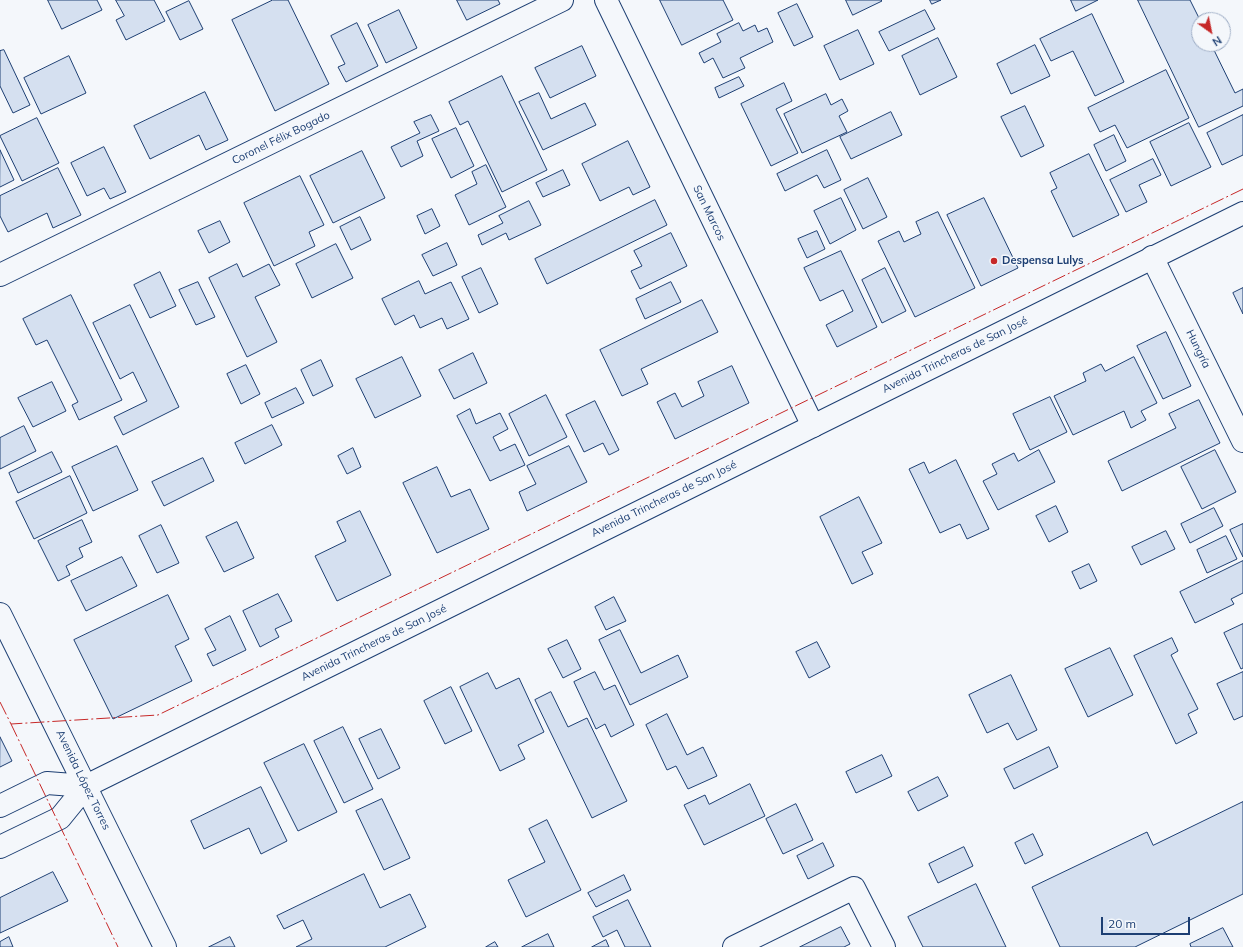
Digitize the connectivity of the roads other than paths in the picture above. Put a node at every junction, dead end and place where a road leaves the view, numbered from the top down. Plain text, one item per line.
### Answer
1 (562, 0) edge
2 (606, 0) edge
3 (1243, 213) edge
4 (1152, 258) junction
5 (0, 275) edge
6 (812, 426) junction
7 (1243, 441) edge
8 (0, 614) edge
9 (86, 786) junction
10 (0, 806) edge
11 (0, 847) edge
12 (165, 947) edge
13 (734, 947) edge
14 (884, 947) edge

1 - 5 main road, Coronel Félix Bogado
2 - 6 main road, San Marcos
3 - 4 main road, Avenida Trincheras de San José
4 - 6 main road, Avenida Trincheras de San José
4 - 7 main road, Hungría
6 - 9 main road, Avenida Trincheras de San José
8 - 9 main road, Avenida López Torres
9 - 10 main road
9 - 11 main road
9 - 12 main road, Avenida López Torres
13 - 14 main road

